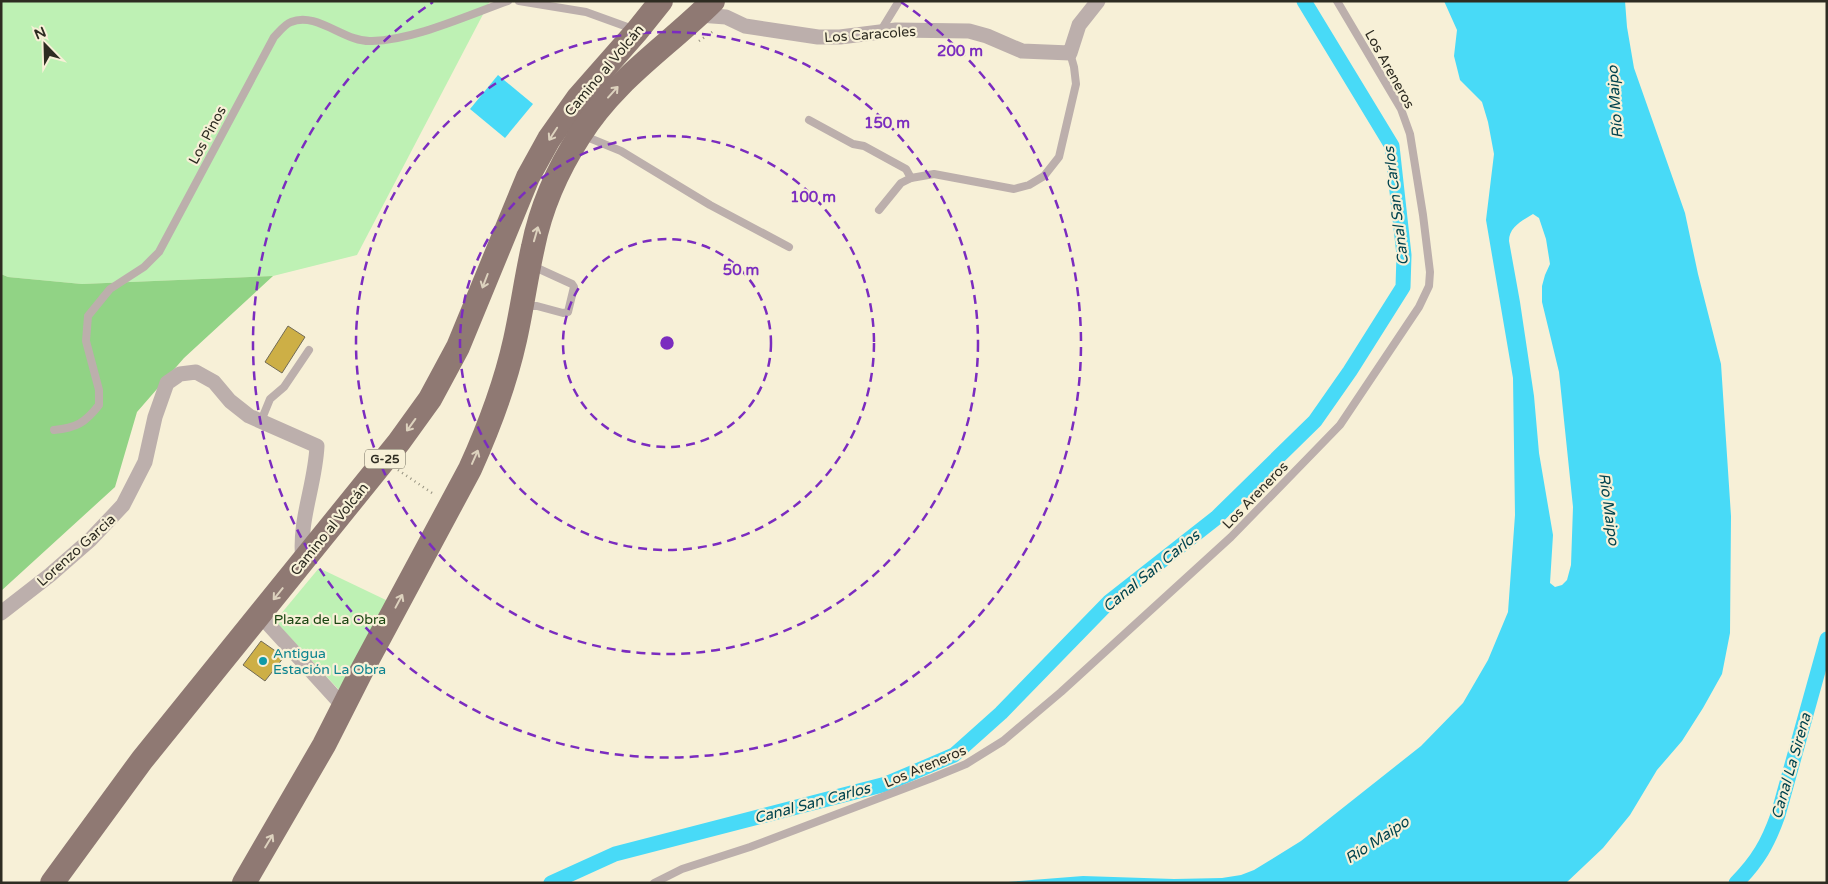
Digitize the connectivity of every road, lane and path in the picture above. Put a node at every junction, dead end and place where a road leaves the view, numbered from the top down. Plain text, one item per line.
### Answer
1 (508, 1) edge
2 (519, 1) edge
3 (661, 1) edge
4 (899, 1) edge
5 (1098, 1) edge
6 (1337, 1) edge
7 (713, 11) edge
8 (637, 31) junction
9 (880, 32) junction
10 (695, 45) dead end
11 (1070, 52) junction
12 (809, 120) dead end
13 (580, 134) junction
14 (911, 178) junction
15 (879, 210) dead end
16 (789, 247) dead end
17 (530, 261) junction
18 (522, 306) junction
19 (309, 350) dead end
20 (261, 421) junction
21 (54, 430) dead end
22 (384, 461) junction
23 (451, 505) junction
24 (303, 562) junction
25 (1, 614) edge
26 (260, 615) junction
27 (343, 706) junction
28 (52, 883) edge
29 (244, 883) edge
30 (654, 883) edge

1 - 21 lane, Los Pinos
2 - 8 lane
3 - 8 main road, Camino al Volcán / G-25
4 - 9 lane
5 - 11 street
6 - 30 lane, Los Areneros
7 - 9 street, Los Caracoles
7 - 10 path
13 -> 7 main road, Camino al Volcán
8 -> 22 main road, Camino al Volcán / G-25
9 - 11 street, Los Caracoles
11 - 14 lane
12 - 14 lane
13 - 16 lane
17 -> 13 main road, Camino al Volcán
14 - 15 lane
17 - 18 main road, Camino al Volcán
17 - 18 lane
23 -> 18 main road, Camino al Volcán
19 - 20 lane
20 - 24 street, Lorenzo Garcia
20 - 25 street, Lorenzo Garcia
22 - 23 path
22 - 24 main road, Camino al Volcán / G-25
27 -> 23 main road, Camino al Volcán
24 -> 26 main road, Camino al Volcán / G-25
26 - 27 street
26 - 28 main road, Camino al Volcán / G-25
29 -> 27 main road, Camino al Volcán

